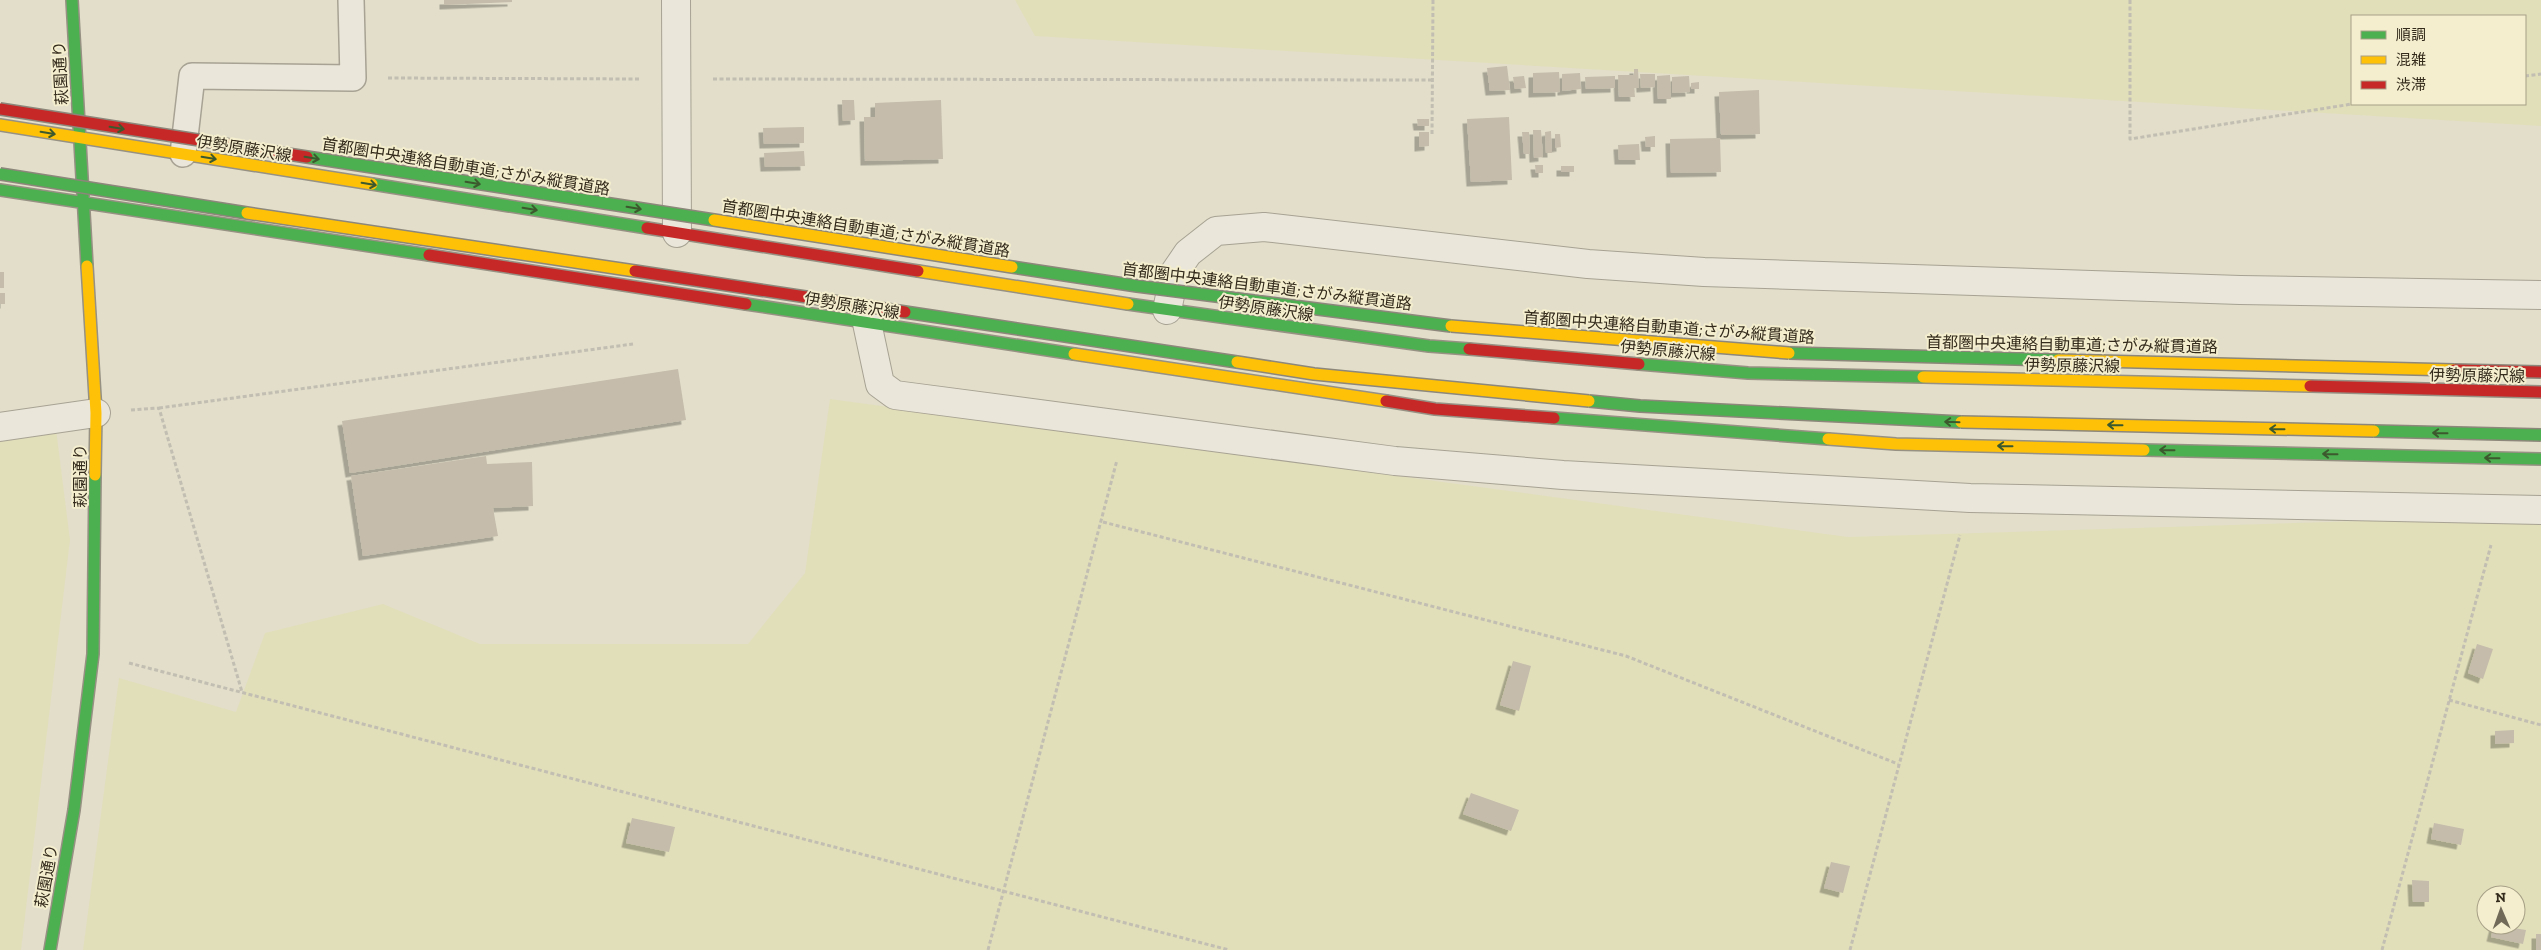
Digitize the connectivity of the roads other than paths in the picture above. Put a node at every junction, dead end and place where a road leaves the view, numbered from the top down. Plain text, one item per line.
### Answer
1 (72, 0) edge
2 (351, 0) edge
3 (676, 0) edge
4 (0, 109) edge
5 (0, 125) edge
6 (80, 138) junction
7 (183, 154) junction
8 (0, 174) edge
9 (0, 190) edge
10 (83, 203) junction
11 (677, 233) junction
12 (2541, 295) edge
13 (1167, 310) junction
14 (867, 324) junction
15 (2541, 372) edge
16 (2541, 392) edge
17 (96, 413) junction
18 (0, 427) edge
19 (2541, 435) edge
20 (2541, 459) edge
21 (2541, 510) edge
22 (50, 950) edge

1 - 6 main road, 萩園通り
2 - 7 lane
3 - 11 street
4 -> 15 main road, 首都圏中央連絡自動車道;さがみ縦貫道路, bridge
5 -> 6 main road, 伊勢原藤沢線
6 - 7 main road, 伊勢原藤沢線
6 - 10 main road, 萩園通り
7 -> 11 main road, 伊勢原藤沢線
19 -> 8 main road, bridge
9 - 10 main road, 伊勢原藤沢線
10 - 14 main road, 伊勢原藤沢線
10 - 17 main road, 萩園通り
11 - 13 main road, 伊勢原藤沢線
12 - 13 street
13 - 16 main road, 伊勢原藤沢線
20 -> 14 main road, 伊勢原藤沢線
14 - 21 street
17 - 18 street
17 - 22 main road, 萩園通り

